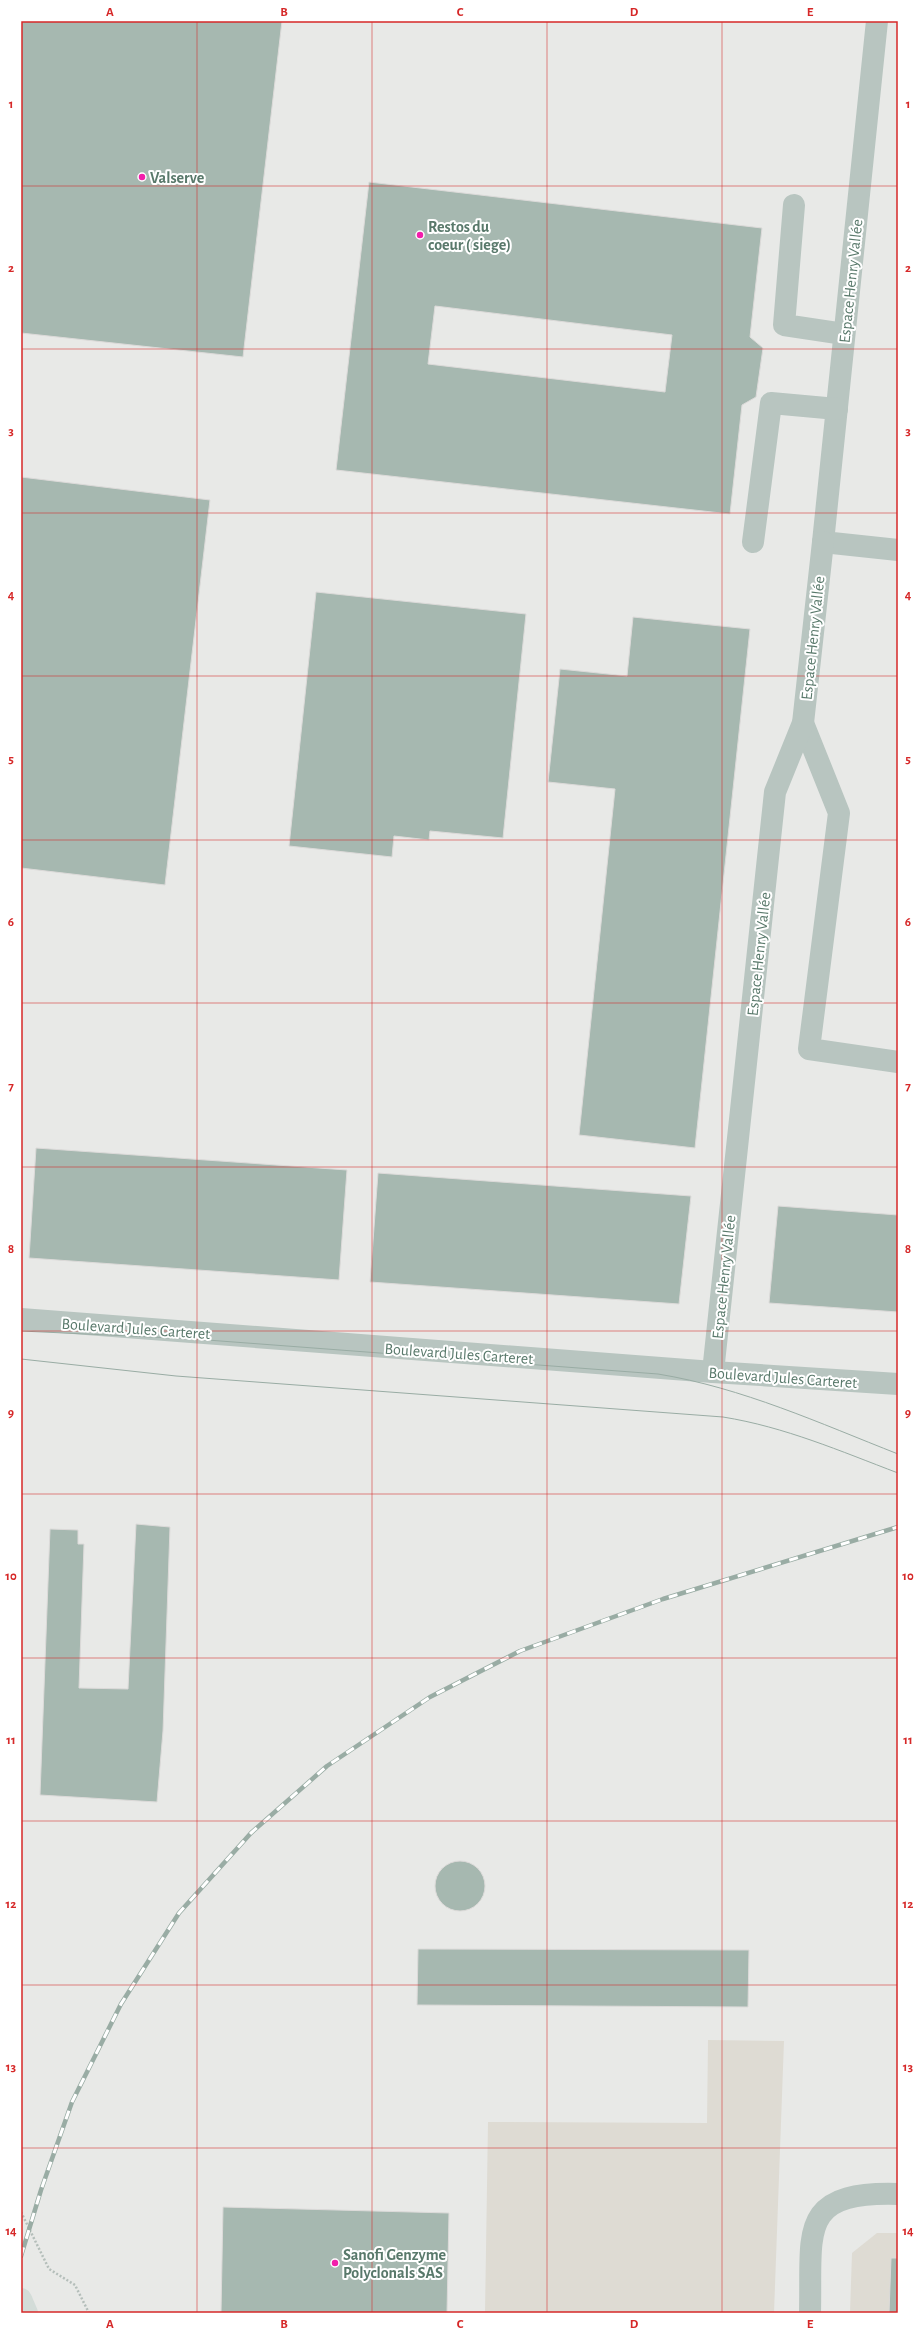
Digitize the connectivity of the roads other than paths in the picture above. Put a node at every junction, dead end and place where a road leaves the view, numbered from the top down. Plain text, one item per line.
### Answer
1 (877, 21) edge
2 (794, 205) dead end
3 (844, 334) junction
4 (837, 409) junction
5 (753, 542) dead end
6 (823, 542) junction
7 (898, 550) edge
8 (803, 723) junction
9 (898, 1062) edge
10 (21, 1319) edge
11 (712, 1372) junction
12 (898, 1384) edge
13 (898, 2194) edge
14 (21, 2299) edge
15 (28, 2313) edge
16 (810, 2313) edge

1 - 3 street, Espace Henry Vallée
2 - 3 street
3 - 4 street, Espace Henry Vallée
4 - 5 street
4 - 6 street, Espace Henry Vallée
6 - 7 street
6 - 8 street, Espace Henry Vallée
8 - 9 street
8 - 11 street, Espace Henry Vallée
10 - 11 street, Boulevard Jules Carteret
11 - 12 street, Boulevard Jules Carteret
13 - 16 street
14 - 15 main road

